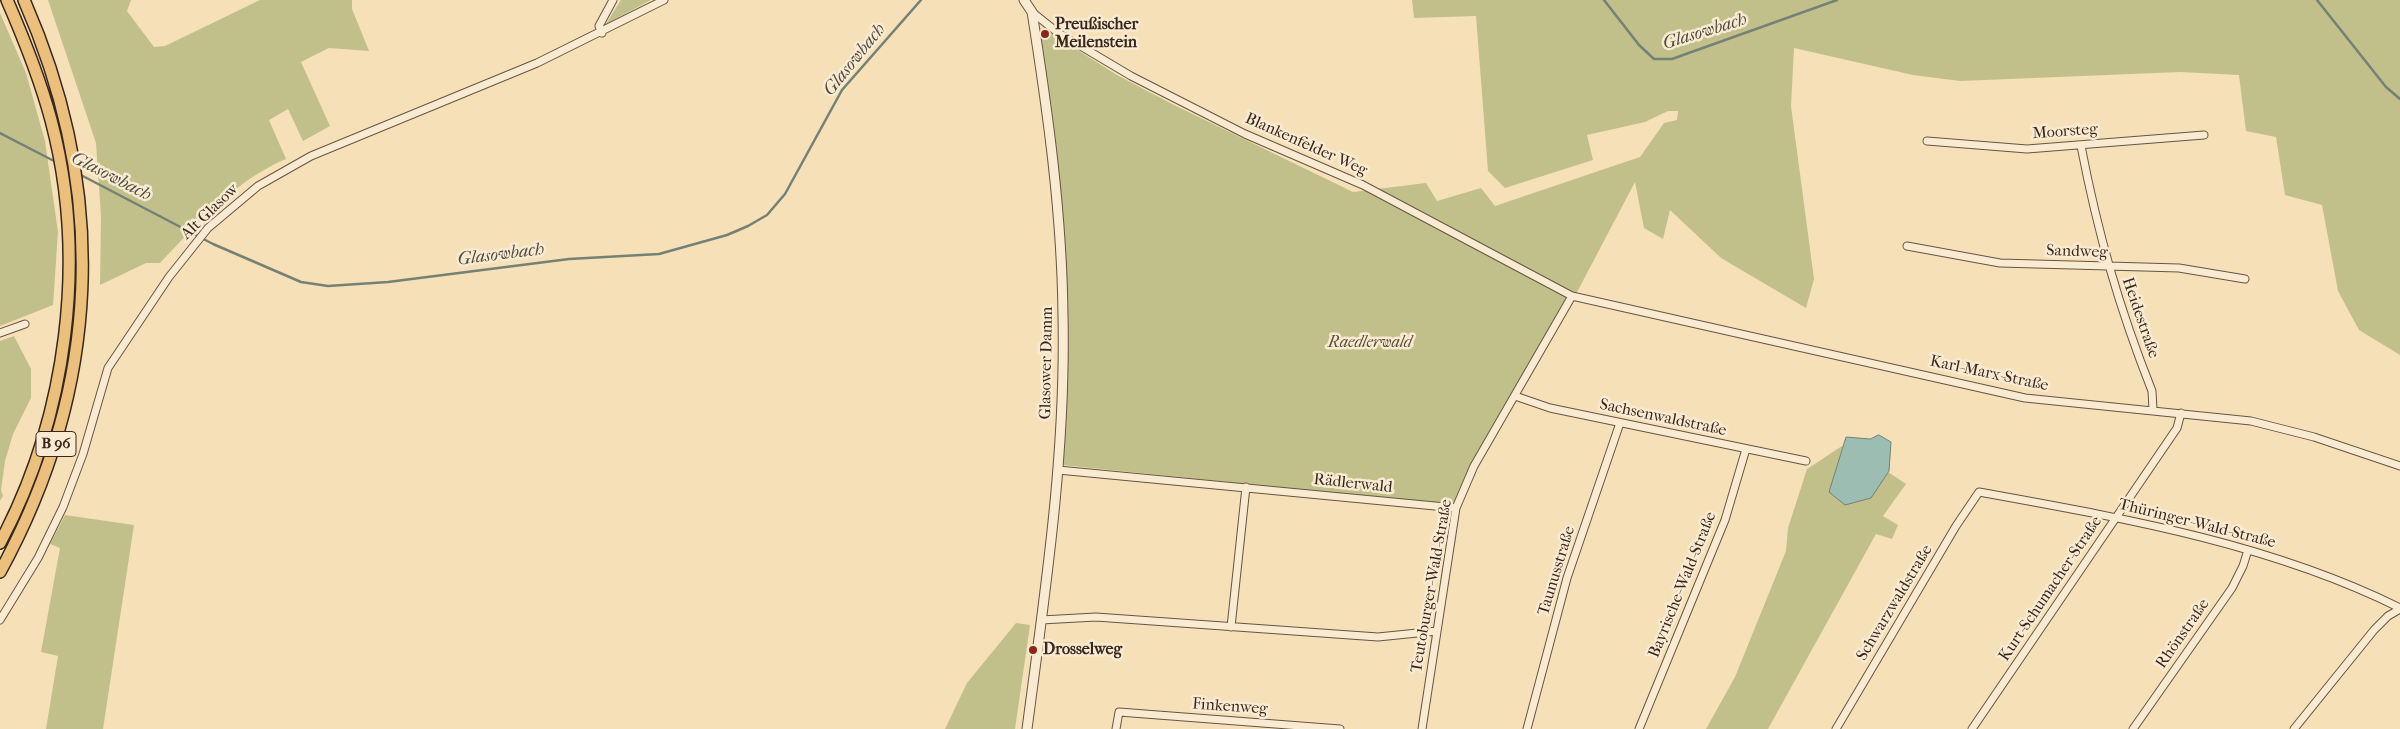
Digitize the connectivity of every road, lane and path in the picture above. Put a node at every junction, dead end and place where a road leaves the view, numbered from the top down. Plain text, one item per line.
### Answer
1 (7, 0) edge
2 (24, 0) edge
3 (613, 0) edge
4 (664, 0) edge
5 (1024, 0) edge
6 (1032, 12) junction
7 (602, 33) junction
8 (2204, 135) dead end
9 (1928, 141) dead end
10 (2081, 146) junction
11 (1907, 246) dead end
12 (2108, 268) junction
13 (2245, 279) dead end
14 (1572, 296) junction
15 (25, 324) dead end
16 (0, 333) edge
17 (1514, 396) junction
18 (2154, 410) junction
19 (2181, 413) junction
20 (1620, 423) junction
21 (1746, 449) junction
22 (1806, 461) dead end
23 (2400, 466) edge
24 (1058, 470) junction
25 (1246, 487) junction
26 (1979, 492) joint
27 (1456, 508) junction
28 (2117, 517) junction
29 (0, 542) edge
30 (2248, 550) junction
31 (0, 572) edge
32 (2400, 609) edge
33 (0, 620) edge
34 (1041, 620) junction
35 (1230, 627) junction
36 (1437, 631) junction
37 (1027, 729) edge
38 (1116, 729) edge
39 (1340, 729) edge
40 (1422, 729) edge
41 (1527, 729) edge
42 (1639, 729) edge
43 (1836, 729) edge
44 (1972, 729) edge
45 (2133, 729) edge
46 (2294, 729) edge

1 - 29 highway, B 96
2 - 31 highway, B 96
3 - 7 street
4 - 7 street, Alt Glasow
5 - 6 street, Glasower Damm
6 - 14 street, Blankenfelder Weg
6 - 24 street, Glasower Damm
7 - 33 street, Alt Glasow
8 - 10 street, Moorsteg
9 - 10 street, Moorsteg
10 - 12 street, Heidestraße
11 - 12 street, Sandweg
12 - 13 street, Sandweg
12 - 18 street, Heidestraße
14 - 17 street, Teutoburger-Wald-Straße
14 - 18 street, Karl-Marx-Straße
15 - 16 street
17 - 20 street, Sachsenwaldstraße
17 - 27 street, Teutoburger-Wald-Straße
18 - 19 street, Karl-Marx-Straße
19 - 23 street, Karl-Marx-Straße
19 - 28 street, Kurt-Schumacher-Straße
20 - 21 street, Sachsenwaldstraße
20 - 41 street, Taunusstraße
21 - 22 street, Sachsenwaldstraße
21 - 42 street, Bayrische-Wald-Straße
24 - 25 street, Rädlerwald
24 - 34 street, Glasower Damm
25 - 27 street, Rädlerwald
25 - 35 street
26 - 28 street, Thüringer-Wald-Straße
26 - 43 street, Schwarzwaldstraße
27 - 36 street, Teutoburger-Wald-Straße
28 - 30 street, Thüringer-Wald-Straße
28 - 44 street, Kurt-Schumacher-Straße
30 - 32 street, Thüringer-Wald-Straße
30 - 45 street, Rhönstraße
32 - 46 street
34 - 35 street
34 - 37 street, Glasower Damm
35 - 36 street
36 - 40 street, Teutoburger-Wald-Straße
38 - 39 street, Finkenweg

